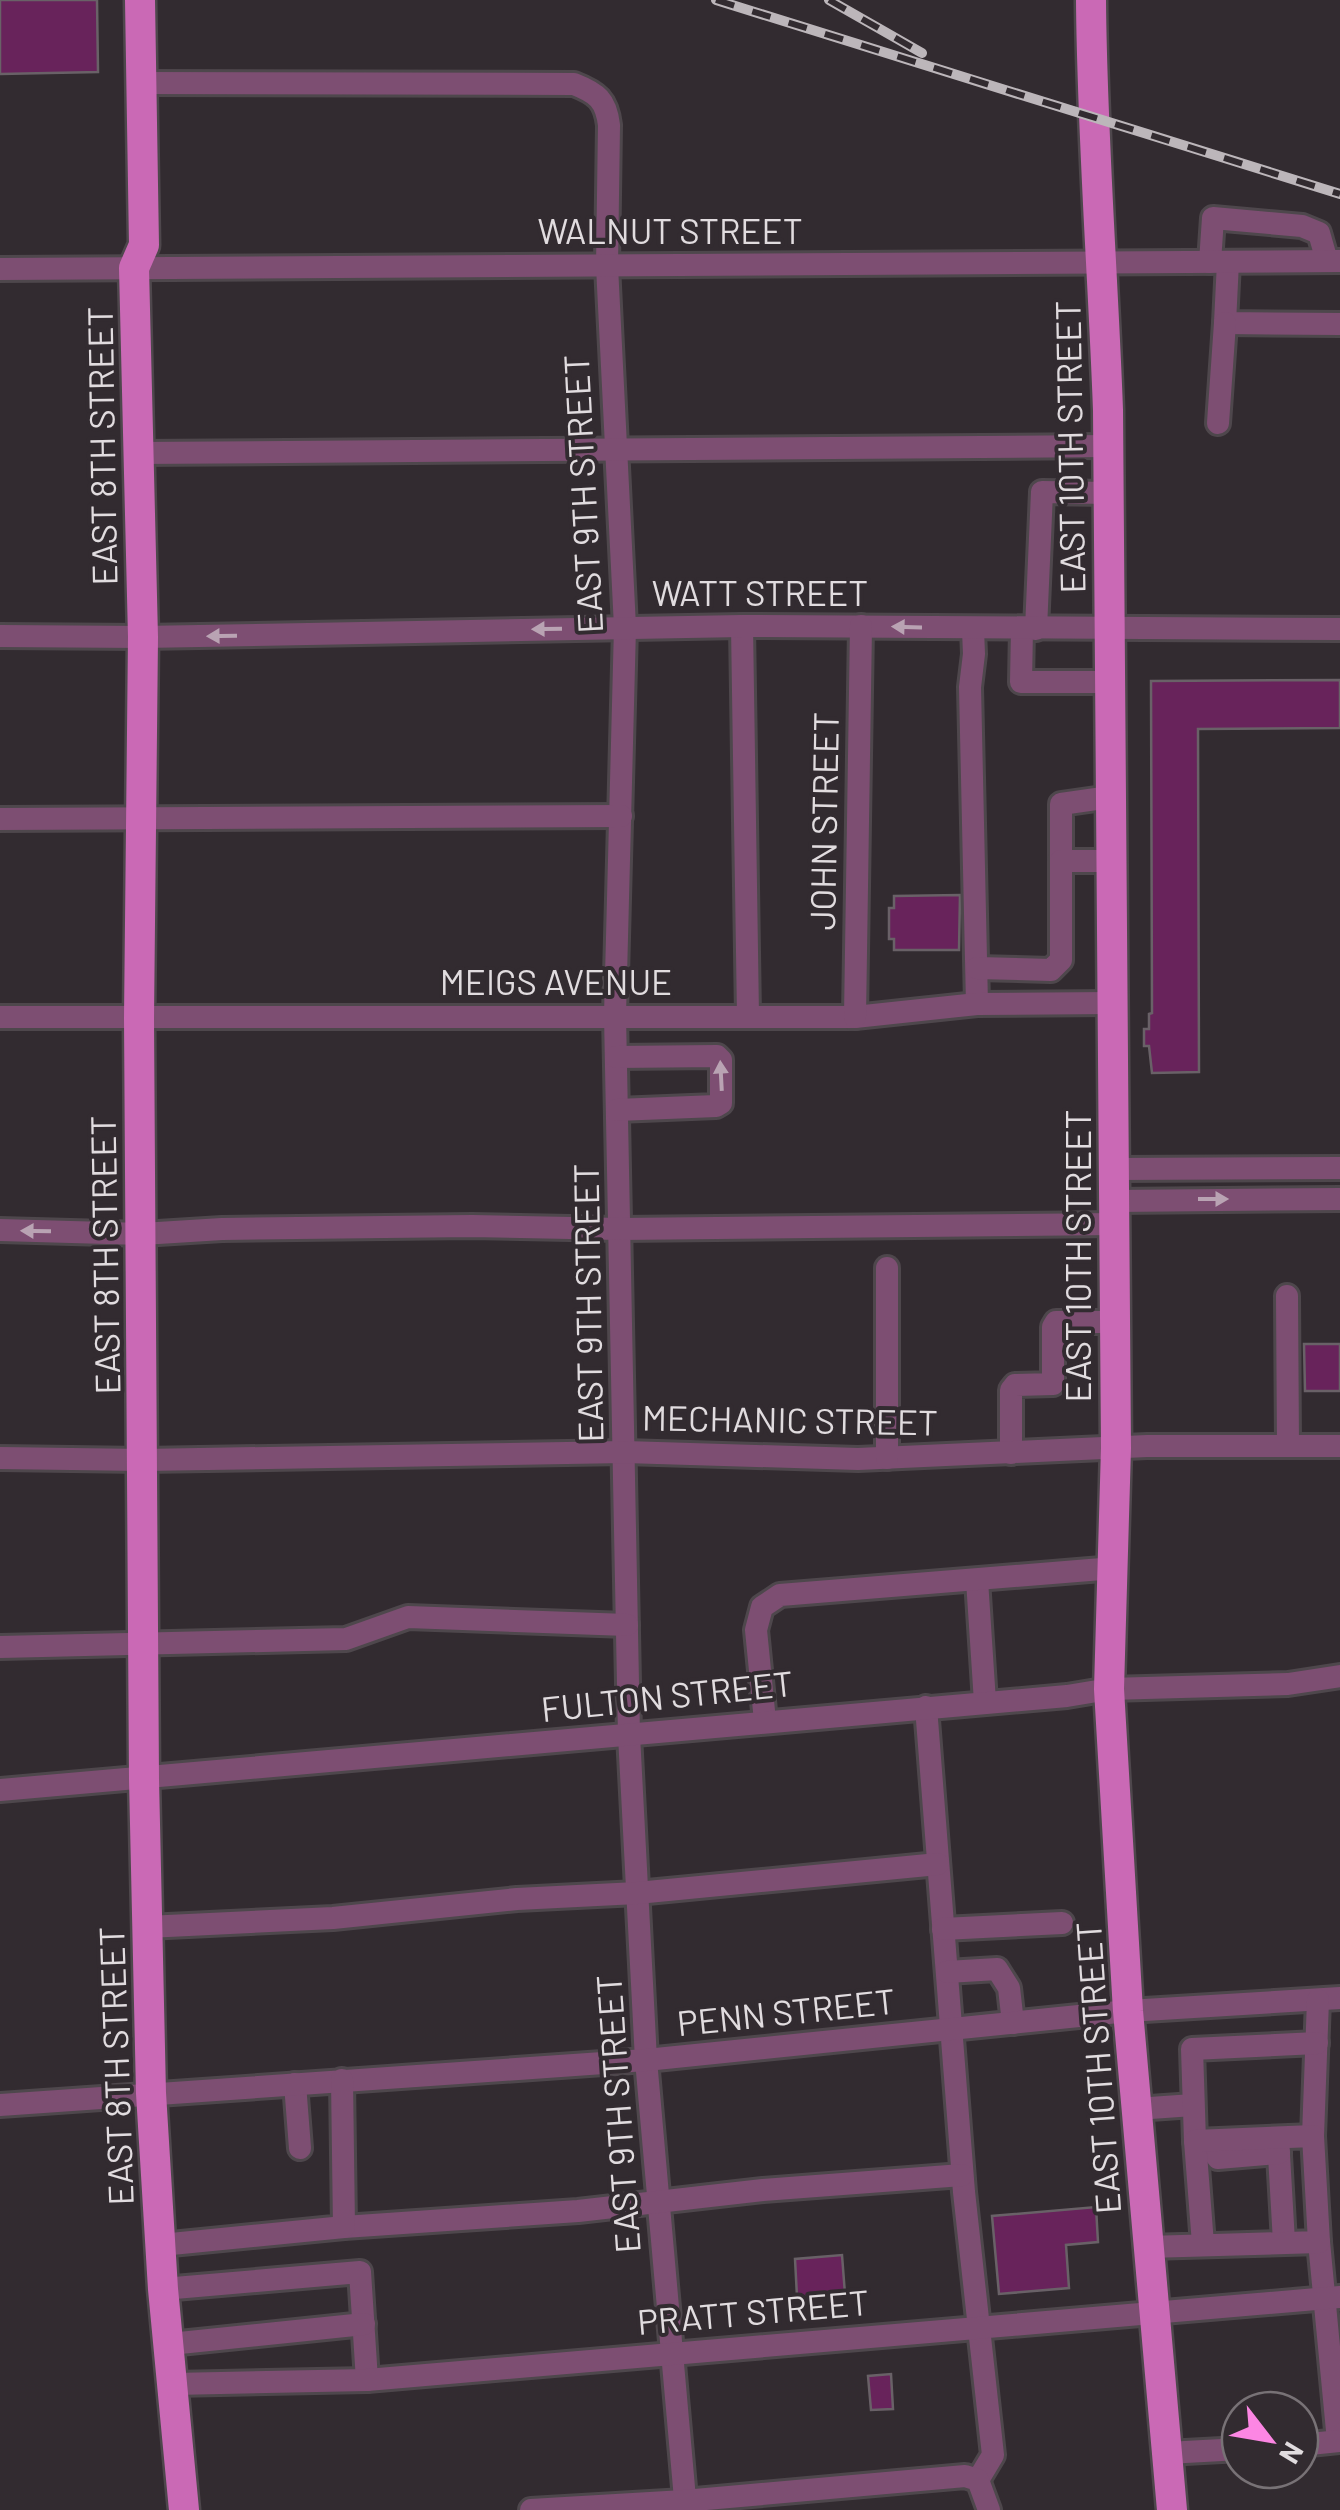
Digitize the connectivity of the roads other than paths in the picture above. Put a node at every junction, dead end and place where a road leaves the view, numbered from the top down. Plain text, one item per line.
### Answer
1 (140, 0) edge
2 (1091, 0) edge
3 (140, 83) junction
4 (1334, 261) edge
5 (1103, 262) junction
6 (1219, 262) junction
7 (607, 266) junction
8 (134, 268) junction
9 (0, 269) edge
10 (1225, 323) junction
11 (1340, 324) edge
12 (1218, 423) dead end
13 (1108, 446) junction
14 (616, 448) junction
15 (138, 454) junction
16 (1108, 493) junction
17 (742, 626) junction
18 (860, 626) junction
19 (625, 627) junction
20 (1109, 627) junction
21 (1029, 629) junction
22 (1340, 629) edge
23 (973, 630) junction
24 (0, 636) edge
25 (142, 638) junction
26 (1109, 682) junction
27 (1110, 797) junction
28 (620, 816) junction
29 (141, 818) junction
30 (0, 819) edge
31 (1061, 861) junction
32 (1109, 861) junction
33 (978, 968) junction
34 (1111, 1003) junction
35 (977, 1004) junction
36 (615, 1015) junction
37 (0, 1016) edge
38 (748, 1016) junction
39 (855, 1017) junction
40 (139, 1018) junction
41 (616, 1056) junction
42 (617, 1110) junction
43 (1340, 1168) edge
44 (1115, 1169) junction
45 (1340, 1200) edge
46 (1115, 1212) junction
47 (620, 1228) junction
48 (0, 1230) edge
49 (142, 1234) junction
50 (887, 1268) dead end
51 (1287, 1296) dead end
52 (1115, 1322) junction
53 (1288, 1445) junction
54 (1340, 1446) edge
55 (1116, 1448) junction
56 (625, 1452) junction
57 (1011, 1453) junction
58 (0, 1458) edge
59 (887, 1458) junction
60 (143, 1460) junction
61 (1114, 1568) junction
62 (976, 1580) junction
63 (627, 1625) junction
64 (144, 1645) junction
65 (0, 1647) edge
66 (1340, 1676) edge
67 (1110, 1689) junction
68 (985, 1702) junction
69 (926, 1707) junction
70 (765, 1722) junction
71 (629, 1735) junction
72 (144, 1779) junction
73 (0, 1790) edge
74 (938, 1864) junction
75 (637, 1893) junction
76 (1062, 1923) dead end
77 (147, 1927) junction
78 (943, 1928) junction
79 (946, 1972) junction
80 (1329, 1999) edge
81 (1128, 2011) junction
82 (1013, 2023) junction
83 (950, 2029) junction
84 (1317, 2043) junction
85 (646, 2060) junction
86 (342, 2080) junction
87 (295, 2084) junction
88 (151, 2093) junction
89 (1193, 2105) junction
90 (0, 2106) edge
91 (1136, 2109) junction
92 (1313, 2136) junction
93 (1200, 2141) junction
94 (1278, 2146) junction
95 (300, 2148) dead end
96 (962, 2174) junction
97 (658, 2202) junction
98 (344, 2227) junction
99 (1284, 2242) junction
100 (1320, 2242) junction
101 (160, 2244) junction
102 (1203, 2244) junction
103 (1148, 2247) junction
104 (163, 2289) junction
105 (1332, 2297) edge
106 (1154, 2311) junction
107 (364, 2324) junction
108 (981, 2326) junction
109 (170, 2344) junction
110 (672, 2354) junction
111 (367, 2380) junction
112 (172, 2384) junction
113 (1339, 2441) edge
114 (1220, 2450) edge
115 (1167, 2454) junction
116 (978, 2480) junction
117 (685, 2506) edge
118 (184, 2510) edge
119 (531, 2510) edge
120 (989, 2510) edge
121 (1172, 2510) edge

1 - 3 main road, EAST 8TH STREET
2 - 5 main road, EAST 10TH STREET
3 - 7 street, EAST 9TH STREET
3 - 8 main road, EAST 8TH STREET
4 - 6 street, WALNUT STREET
4 - 6 street
5 - 6 street, WALNUT STREET
5 - 7 street, WALNUT STREET
5 - 13 main road, EAST 10TH STREET
6 - 10 street
7 - 8 street, WALNUT STREET
7 - 14 street, EAST 9TH STREET
8 - 9 street, WALNUT STREET
8 - 15 main road, EAST 8TH STREET
10 - 11 street
10 - 12 street
13 - 14 street
13 - 16 main road, EAST 10TH STREET
14 - 15 street
14 - 19 street, EAST 9TH STREET
15 - 25 main road, EAST 8TH STREET
16 - 20 main road, EAST 10TH STREET
16 - 21 street
17 - 18 street, WATT STREET
17 - 19 street, WATT STREET
17 - 38 street
23 -> 18 street, WATT STREET
18 - 39 street, JOHN STREET
19 -> 25 street, WATT STREET
19 - 28 street, EAST 9TH STREET
20 - 21 street, WATT STREET
20 - 22 street, WATT STREET
20 - 26 main road, EAST 10TH STREET
21 - 23 street, WATT STREET
21 - 26 street
23 - 33 street
24 - 25 street, WATT STREET
25 - 29 main road, EAST 8TH STREET
26 - 27 main road, EAST 10TH STREET
27 - 31 street
27 - 32 main road, EAST 10TH STREET
28 - 29 street
28 - 36 street, EAST 9TH STREET
29 - 30 street
29 - 40 main road, EAST 8TH STREET
31 - 32 street
31 - 33 street
32 - 34 main road, EAST 10TH STREET
33 - 35 street
34 - 35 street, MEIGS AVENUE
34 - 44 main road, EAST 10TH STREET
35 - 39 street, MEIGS AVENUE
36 - 38 street, MEIGS AVENUE
36 - 40 street, MEIGS AVENUE
36 - 41 street, EAST 9TH STREET
37 - 40 street, MEIGS AVENUE
38 - 39 street, MEIGS AVENUE
40 - 49 main road, EAST 8TH STREET
41 - 42 street, EAST 9TH STREET
42 -> 41 street
42 - 47 street, EAST 9TH STREET
43 - 44 street
44 - 46 main road, EAST 10TH STREET
46 -> 45 street
46 - 47 street
46 - 52 main road, EAST 10TH STREET
47 - 49 street
47 - 56 street, EAST 9TH STREET
49 -> 48 street
49 - 60 main road, EAST 8TH STREET
50 - 59 street
51 - 53 street
52 - 55 main road, EAST 10TH STREET
52 - 57 street
53 - 54 street, MECHANIC STREET
53 - 55 street, MECHANIC STREET
55 - 57 street, MECHANIC STREET
55 - 61 main road, EAST 10TH STREET
56 - 59 street, MECHANIC STREET
56 - 60 street, MECHANIC STREET
56 - 63 street, EAST 9TH STREET
57 - 59 street, MECHANIC STREET
58 - 60 street, MECHANIC STREET
60 - 64 main road, EAST 8TH STREET
61 - 62 street
61 - 67 main road, EAST 10TH STREET
62 - 68 street
62 - 70 street
63 - 64 street
63 - 71 street, EAST 9TH STREET
64 - 65 street
64 - 72 main road, EAST 8TH STREET
66 - 67 street, FULTON STREET
67 - 68 street, FULTON STREET
67 - 81 main road, EAST 10TH STREET
68 - 69 street, FULTON STREET
69 - 70 street, FULTON STREET
69 - 74 street
70 - 71 street, FULTON STREET
71 - 72 street, FULTON STREET
71 - 75 street, EAST 9TH STREET
72 - 73 street, FULTON STREET
72 - 77 main road, EAST 8TH STREET
74 - 75 street
74 - 78 street
75 - 77 street
75 - 85 street, EAST 9TH STREET
76 - 78 street
77 - 88 main road, EAST 8TH STREET
78 - 79 street
79 - 82 street
79 - 83 street
80 - 81 street, PENN STREET
80 - 84 street
81 - 82 street, PENN STREET
81 - 91 main road, EAST 10TH STREET
82 - 83 street, PENN STREET
83 - 85 street, PENN STREET
83 - 96 street
84 - 89 street
84 - 92 street
85 - 86 street, PENN STREET
85 - 97 street, EAST 9TH STREET
86 - 87 street, PENN STREET
86 - 98 street
87 - 88 street, PENN STREET
87 - 95 street
88 - 90 street, PENN STREET
88 - 101 main road, EAST 8TH STREET
89 - 91 street
89 - 93 street
91 - 103 main road, EAST 10TH STREET
92 - 94 street
92 - 100 street
93 - 94 street
93 - 102 street
94 - 99 street
96 - 97 street
96 - 108 street
97 - 98 street
97 - 110 street, EAST 9TH STREET
98 - 101 street
99 - 100 street
99 - 102 street
100 - 105 street
101 - 104 main road, EAST 8TH STREET
102 - 103 street
103 - 106 main road, EAST 10TH STREET
104 - 107 street
104 - 109 main road, EAST 8TH STREET
105 - 106 street, PRATT STREET
105 - 113 street
106 - 108 street, PRATT STREET
106 - 115 main road, EAST 10TH STREET
107 - 109 street
107 - 111 street
108 - 110 street, PRATT STREET
108 - 116 street
109 - 112 main road, EAST 8TH STREET
110 - 111 street, PRATT STREET
110 - 117 street, EAST 9TH STREET
111 - 112 street, PRATT STREET
112 - 118 main road, EAST 8TH STREET
114 - 115 street
115 - 121 main road, EAST 10TH STREET
116 - 117 street
116 - 120 street
117 - 119 street

